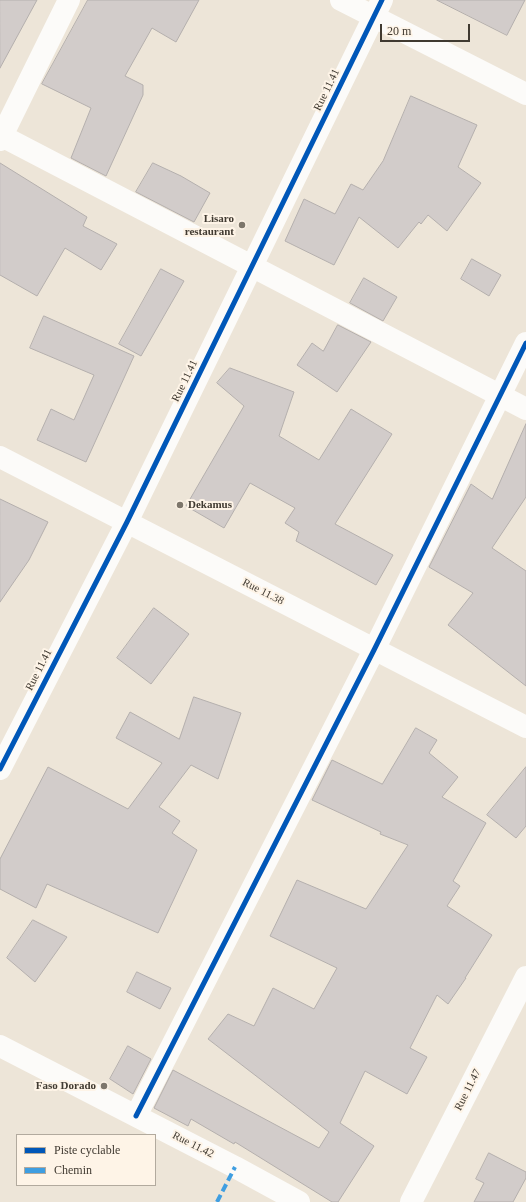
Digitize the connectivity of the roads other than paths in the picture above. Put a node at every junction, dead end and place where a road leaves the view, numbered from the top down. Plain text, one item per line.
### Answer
1 (69, 0) edge
2 (340, 0) edge
3 (378, 9) edge
4 (526, 94) edge
5 (1, 137) edge
6 (253, 267) junction
7 (526, 343) edge
8 (500, 395) junction
9 (526, 409) edge
10 (0, 457) edge
11 (127, 522) junction
12 (374, 650) junction
13 (526, 727) edge
14 (0, 768) edge
15 (526, 977) edge
16 (0, 1046) edge
17 (136, 1116) junction
18 (299, 1202) edge
19 (411, 1202) edge

1 - 5 street
2 - 3 street
3 - 4 street
3 - 6 street, Rue 11.41
5 - 6 street
6 - 8 street
6 - 11 street, Rue 11.41
7 - 8 street
8 - 9 street
8 - 12 street
10 - 11 street, Rue 11.38
11 - 12 street, Rue 11.38
11 - 14 street, Rue 11.41
12 - 13 street, Rue 11.38
12 - 17 street
15 - 19 street, Rue 11.47
16 - 17 street, Rue 11.42
17 - 18 street, Rue 11.42

